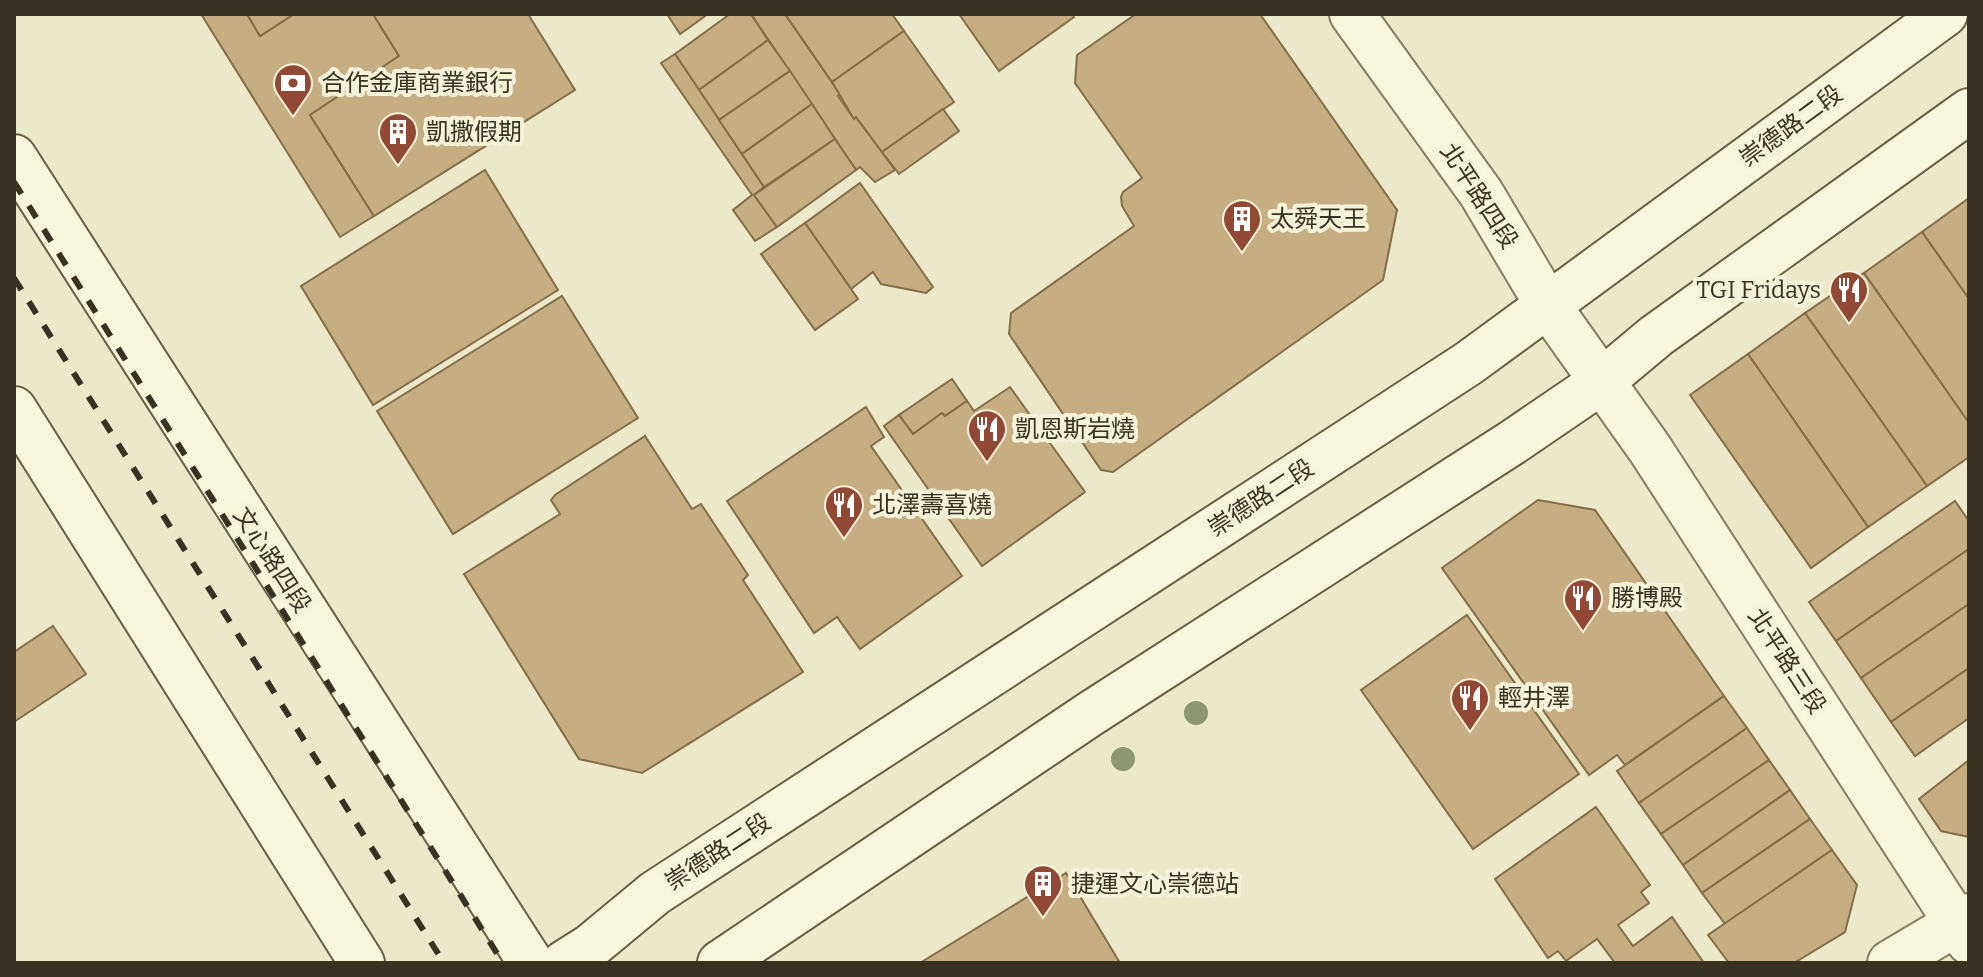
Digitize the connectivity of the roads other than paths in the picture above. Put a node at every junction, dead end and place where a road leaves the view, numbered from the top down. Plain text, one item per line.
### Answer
1 (1352, 14) edge
2 (1945, 14) edge
3 (1969, 111) edge
4 (14, 157) edge
5 (1547, 304) junction
6 (1601, 382) junction
7 (14, 409) edge
8 (1965, 927) edge
9 (362, 963) edge
10 (531, 963) edge
11 (564, 963) edge
12 (720, 963) edge
13 (1890, 963) edge

1 - 5 main road, 北平路四段
2 - 5 main road, 崇德路二段
3 - 6 main road
4 - 10 main road, 文心路四段
5 - 6 main road, 北平路四段
5 - 11 main road, 崇德路二段
6 - 8 main road, 北平路三段
6 - 12 main road
7 - 9 main road
8 - 13 main road

